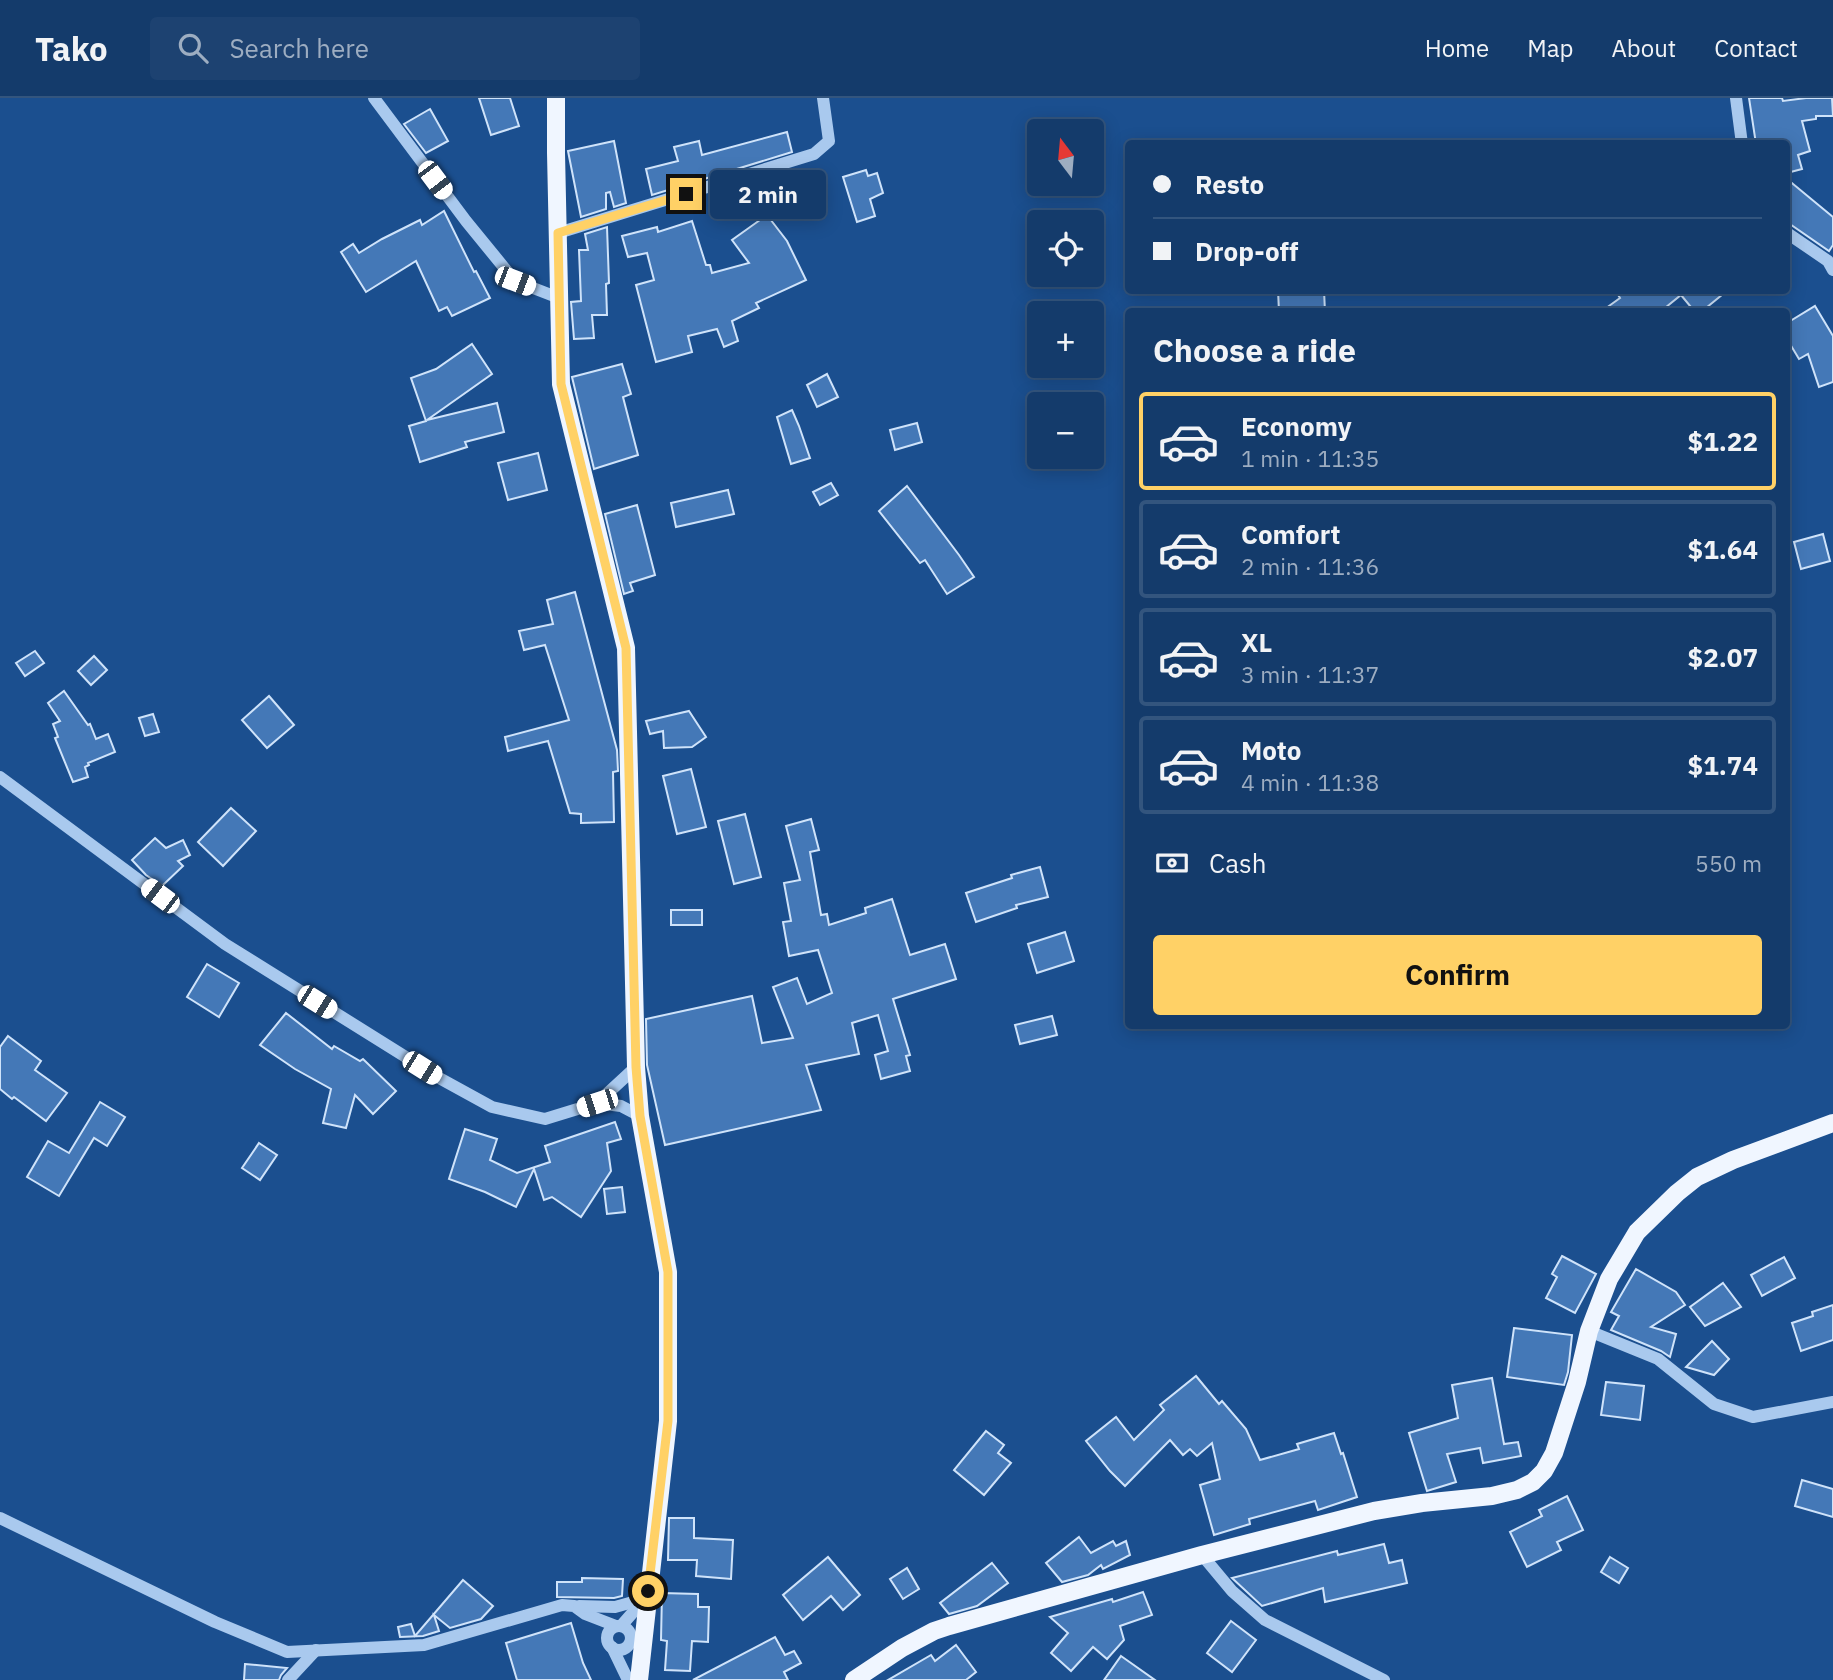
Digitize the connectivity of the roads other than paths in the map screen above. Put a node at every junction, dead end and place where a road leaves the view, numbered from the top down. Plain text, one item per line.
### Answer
1 (374, 98) edge
2 (556, 98) edge
3 (823, 98) edge
4 (1736, 98) edge
5 (1741, 140) edge
6 (558, 233) junction
7 (1790, 235) edge
8 (1833, 270) edge
9 (559, 298) junction
10 (0, 777) edge
11 (0, 787) edge
12 (17, 790) junction
13 (636, 1067) junction
14 (597, 1103) junction
15 (640, 1116) junction
16 (1833, 1123) edge
17 (1590, 1331) junction
18 (1833, 1402) edge
19 (0, 1518) edge
20 (1202, 1555) junction
21 (648, 1591) junction
22 (580, 1610) junction
23 (619, 1626) junction
24 (630, 1641) junction
25 (610, 1642) junction
26 (316, 1650) junction
27 (288, 1680) edge
28 (628, 1680) edge
29 (637, 1680) edge
30 (854, 1680) edge
31 (1384, 1680) edge

1 - 9 street
2 - 6 main road
3 - 6 street
4 - 5 street
6 - 9 main road
7 - 8 street
9 - 13 main road
10 - 12 street
11 - 12 street
12 - 14 street
13 - 14 street
13 - 15 main road
14 - 15 street
15 - 21 main road
16 - 17 main road
17 - 18 street
17 - 20 main road
19 - 26 street
20 - 30 main road
20 - 31 street
21 - 22 street
21 - 23 street
21 - 29 main road
22 - 23 street
22 - 25 street
22 - 26 street
23 - 24 street
23 - 25 street
24 - 25 street
24 - 29 street
25 - 28 street
26 - 27 street

